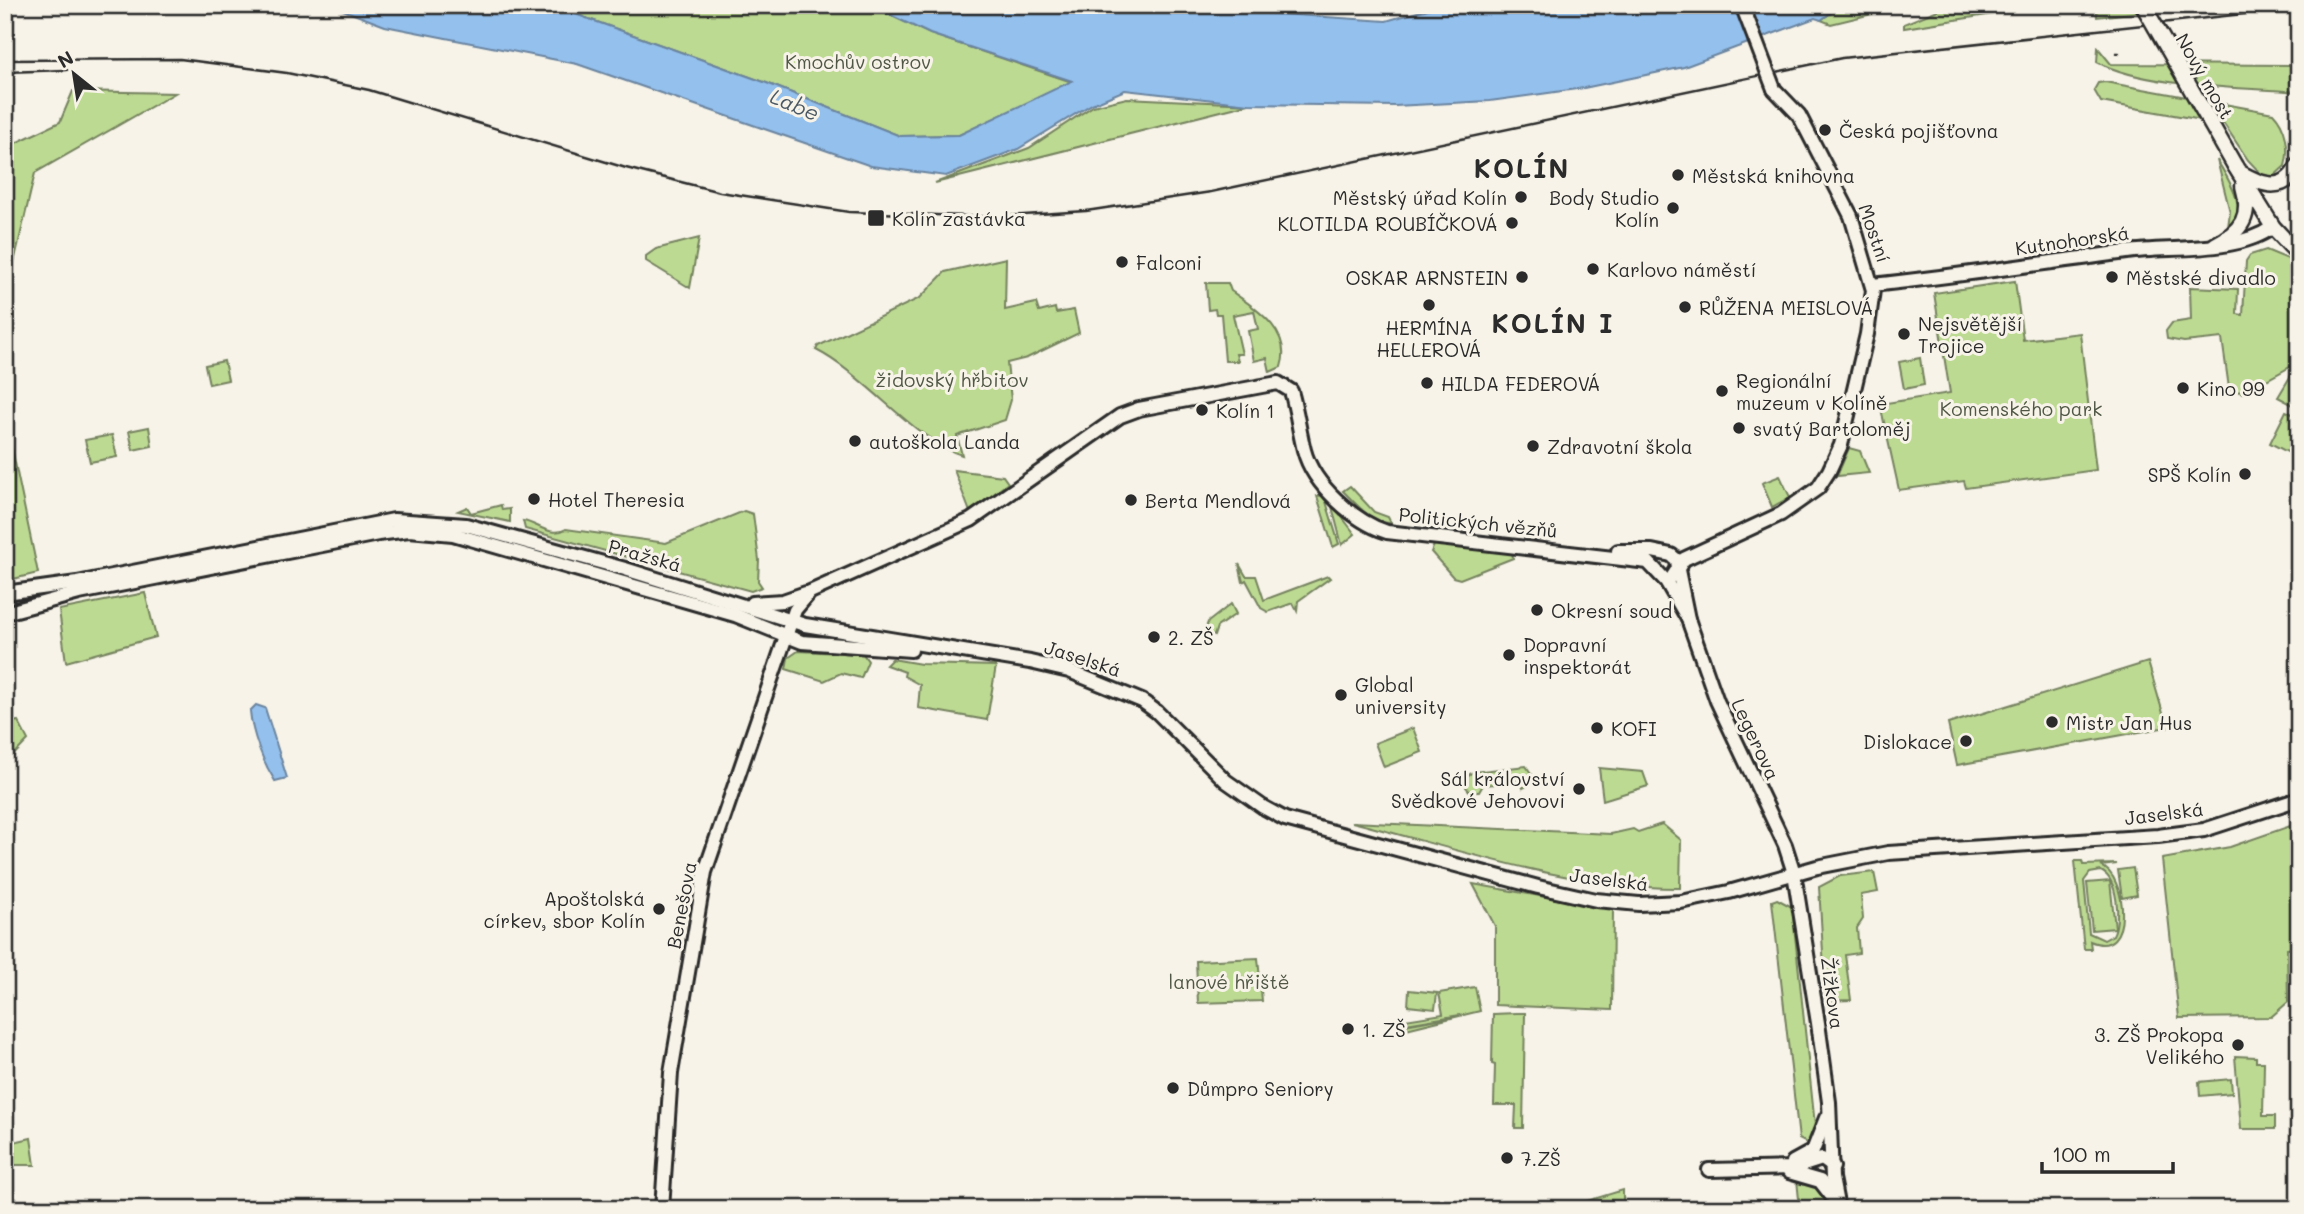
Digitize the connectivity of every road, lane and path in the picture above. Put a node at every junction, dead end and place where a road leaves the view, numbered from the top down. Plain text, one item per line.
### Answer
1 (1742, 5) edge
2 (2143, 5) edge
3 (2299, 164) edge
4 (2236, 168) junction
5 (2273, 227) junction
6 (2215, 245) junction
7 (2299, 255) edge
8 (1872, 285) junction
9 (1729, 539) junction
10 (1572, 551) junction
11 (1667, 554) junction
12 (1678, 569) junction
13 (1658, 573) junction
14 (810, 592) junction
15 (5, 593) edge
16 (740, 603) junction
17 (5, 613) edge
18 (1688, 619) junction
19 (791, 621) junction
20 (786, 635) junction
21 (1006, 658) junction
22 (2299, 799) edge
23 (1794, 873) junction
24 (1829, 1114) junction
25 (1815, 1161) junction
26 (1755, 1169) junction
27 (1833, 1169) junction
28 (1709, 1170) dead end
29 (1817, 1180) junction
30 (1838, 1207) edge
31 (662, 1209) edge

1 - 8 street, Mostní, bridge
2 - 4 main road, Nový most, bridge
3 - 4 main road
4 - 5 main road
4 - 6 main road
5 - 6 street, Kutnohorská
5 - 7 main road
6 - 8 street, Kutnohorská
8 - 9 street, Politických vězňů
9 - 11 street, Politických vězňů
9 - 12 street, Politických vězňů
10 - 11 street, Politických vězňů
10 - 13 street, Politických vězňů
10 - 14 street, Politických vězňů
11 - 12 street
11 - 13 street
12 - 13 street, Politických vězňů
12 - 18 street, Legerova
13 - 18 street, Legerova
14 - 16 street
14 - 19 street
15 - 16 street, Pražská
16 - 19 street, Pražská
17 - 20 street, Pražská
18 - 23 street, Legerova
19 - 20 street, Benešova
19 - 21 street, Jaselská
20 - 21 street, Jaselská
20 - 31 street, Benešova
21 - 23 street, Jaselská
22 - 23 street, Jaselská
23 - 24 street, Žižkova
24 - 25 street, Žižkova
24 - 26 street
24 - 27 street, Žižkova
25 - 26 street
25 - 27 street
25 - 29 street, Žižkova
26 - 28 street
26 - 29 street
27 - 29 street
27 - 30 street, Žižkova
29 - 30 street, Žižkova

